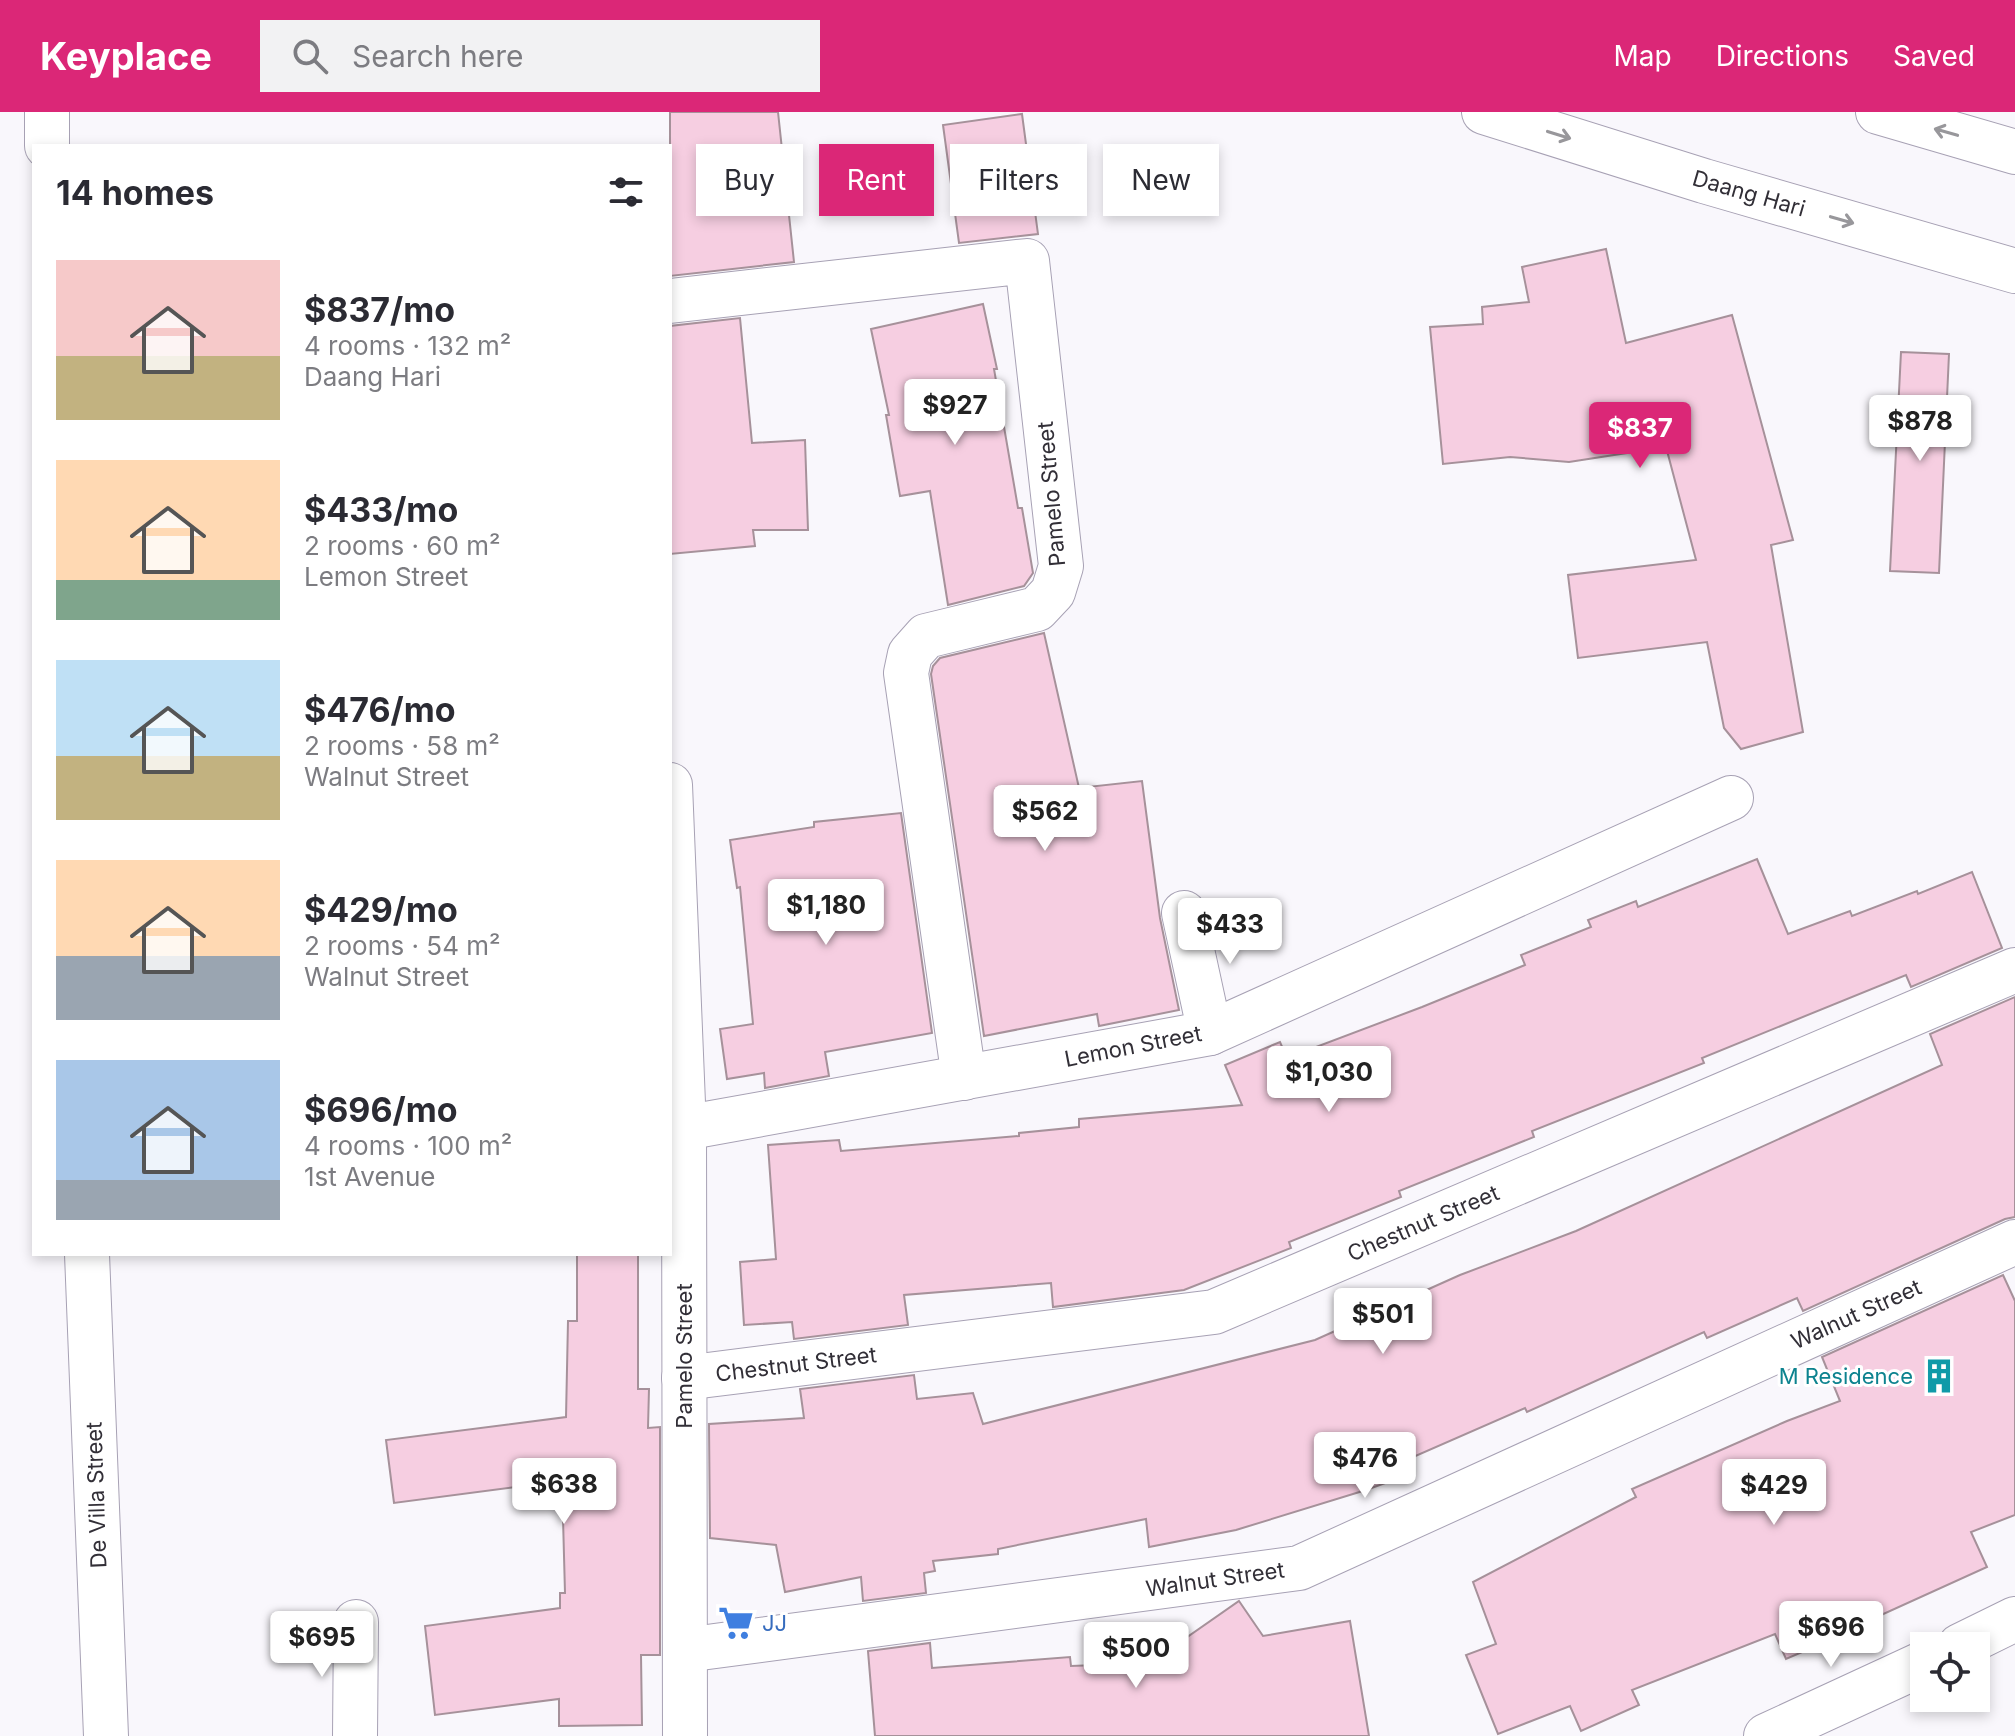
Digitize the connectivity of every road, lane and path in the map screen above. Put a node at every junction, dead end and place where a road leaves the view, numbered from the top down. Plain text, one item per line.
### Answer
1 (47, 112) edge
2 (1485, 112) edge
3 (1878, 112) edge
4 (47, 144) edge
5 (2015, 152) edge
6 (2015, 271) edge
7 (672, 301) edge
8 (1731, 798) dead end
9 (672, 834) edge
10 (1184, 913) dead end
11 (2002, 975) edge
12 (1210, 1033) junction
13 (964, 1078) junction
14 (684, 1128) junction
15 (2015, 1242) edge
16 (87, 1256) edge
17 (684, 1378) junction
18 (2015, 1619) edge
19 (356, 1622) dead end
20 (1989, 1632) edge
21 (685, 1650) junction
22 (1910, 1669) edge
23 (106, 1736) edge
24 (355, 1736) edge
25 (685, 1736) edge
26 (1766, 1736) edge

1 - 4 street
2 -> 6 street, Daang Hari
5 -> 3 street
7 - 13 street, Pamelo Street
8 - 12 street, Lemon Street
9 - 14 street, Pamelo Street
10 - 12 street
11 - 17 street, Chestnut Street
12 - 13 street, Lemon Street
13 - 14 street, Lemon Street
14 - 17 street, Pamelo Street
15 - 21 street, Walnut Street
16 - 23 street, De Villa Street
17 - 21 street, Pamelo Street
18 - 20 street
19 - 24 street
21 - 25 street, Pamelo Street
22 - 26 street

